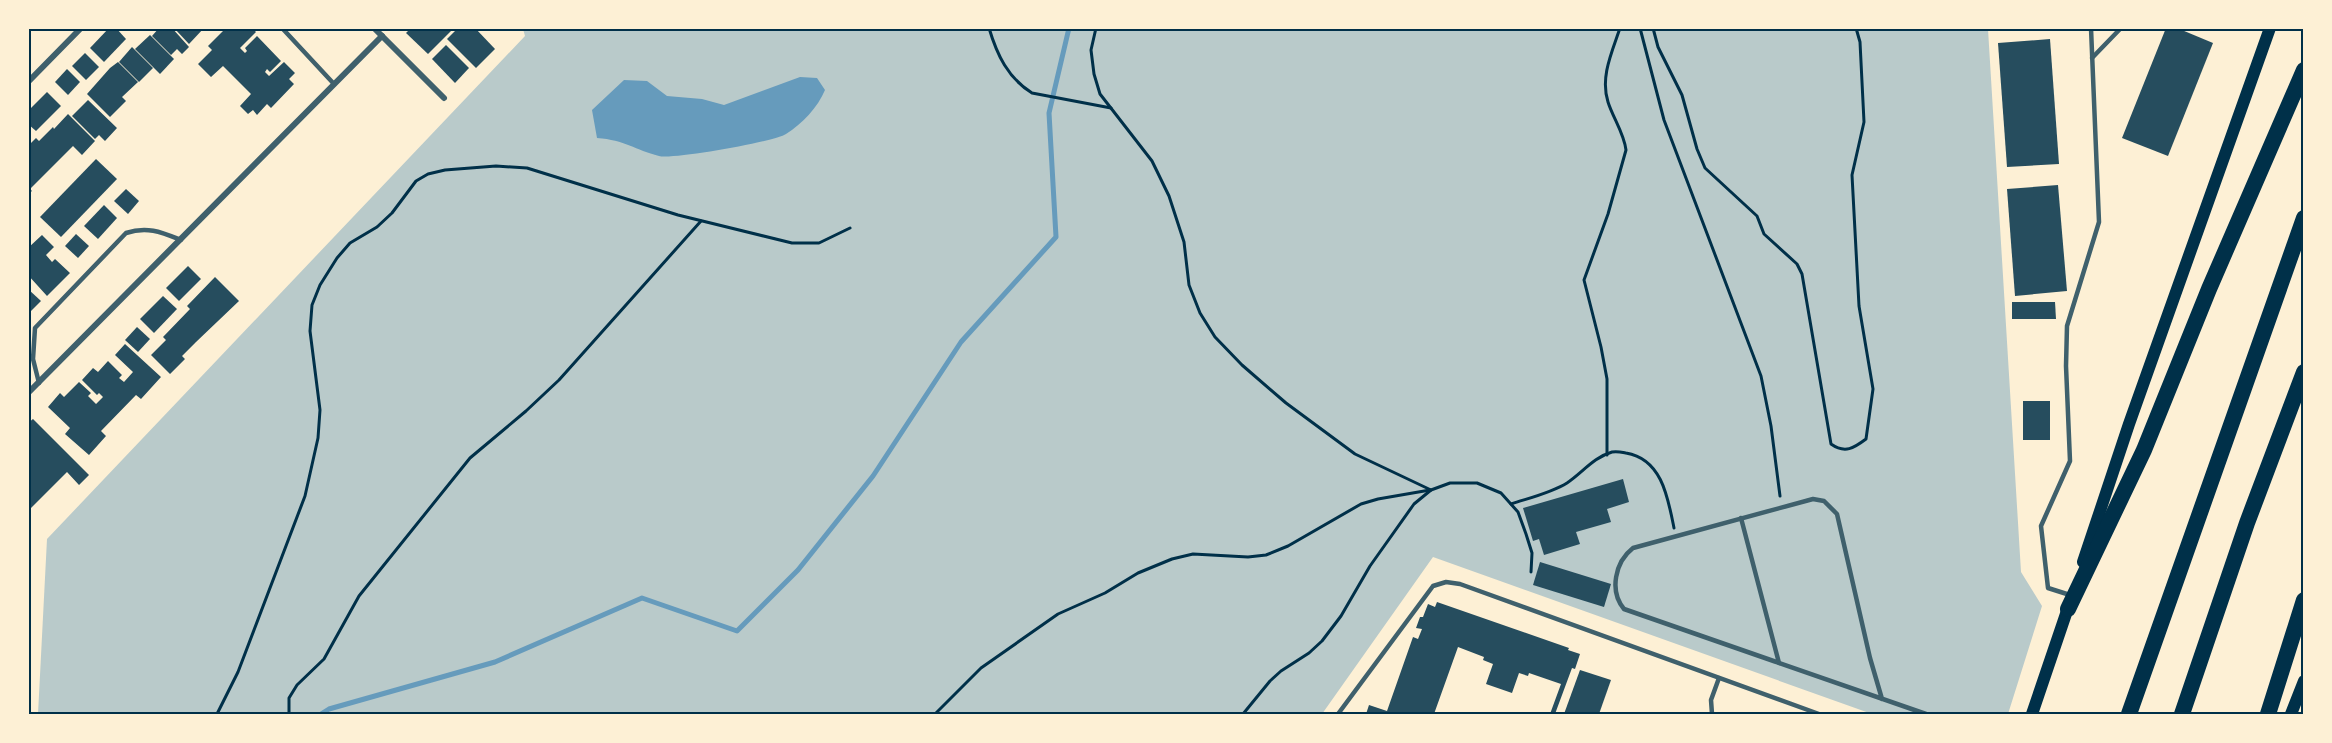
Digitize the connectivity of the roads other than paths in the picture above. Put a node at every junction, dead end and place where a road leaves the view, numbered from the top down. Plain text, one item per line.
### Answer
1 (81, 28) edge
2 (282, 28) edge
3 (374, 28) edge
4 (2091, 28) edge
5 (2121, 28) edge
6 (2270, 28) edge
7 (382, 36) junction
8 (2092, 58) junction
9 (2304, 69) edge
10 (28, 82) edge
11 (334, 84) junction
12 (444, 98) dead end
13 (2304, 218) edge
14 (181, 240) junction
15 (2304, 372) edge
16 (39, 383) junction
17 (28, 393) edge
18 (1741, 518) junction
19 (2304, 600) edge
20 (2070, 602) junction
21 (1779, 663) junction
22 (1719, 678) junction
23 (2304, 681) edge
24 (1882, 699) junction
25 (2033, 711) edge
26 (1338, 714) edge
27 (1712, 714) edge
28 (1819, 714) edge
29 (1926, 714) edge
30 (2129, 714) edge
31 (2182, 714) edge
32 (2268, 714) edge
33 (2291, 714) edge

1 - 10 street
2 - 11 lane
3 - 7 street
4 - 8 lane
5 - 8 lane
6 - 20 main road
7 - 11 street
7 - 12 street
8 - 20 lane
9 - 20 highway
11 - 14 street
13 - 30 highway
14 - 16 street
14 - 16 lane
15 - 31 highway
16 - 17 street
18 - 21 lane
18 - 21 lane
18 - 24 lane
19 - 32 highway
20 - 25 main road
21 - 24 lane
22 - 26 lane
22 - 27 lane
22 - 28 lane
23 - 33 main road
24 - 29 lane

